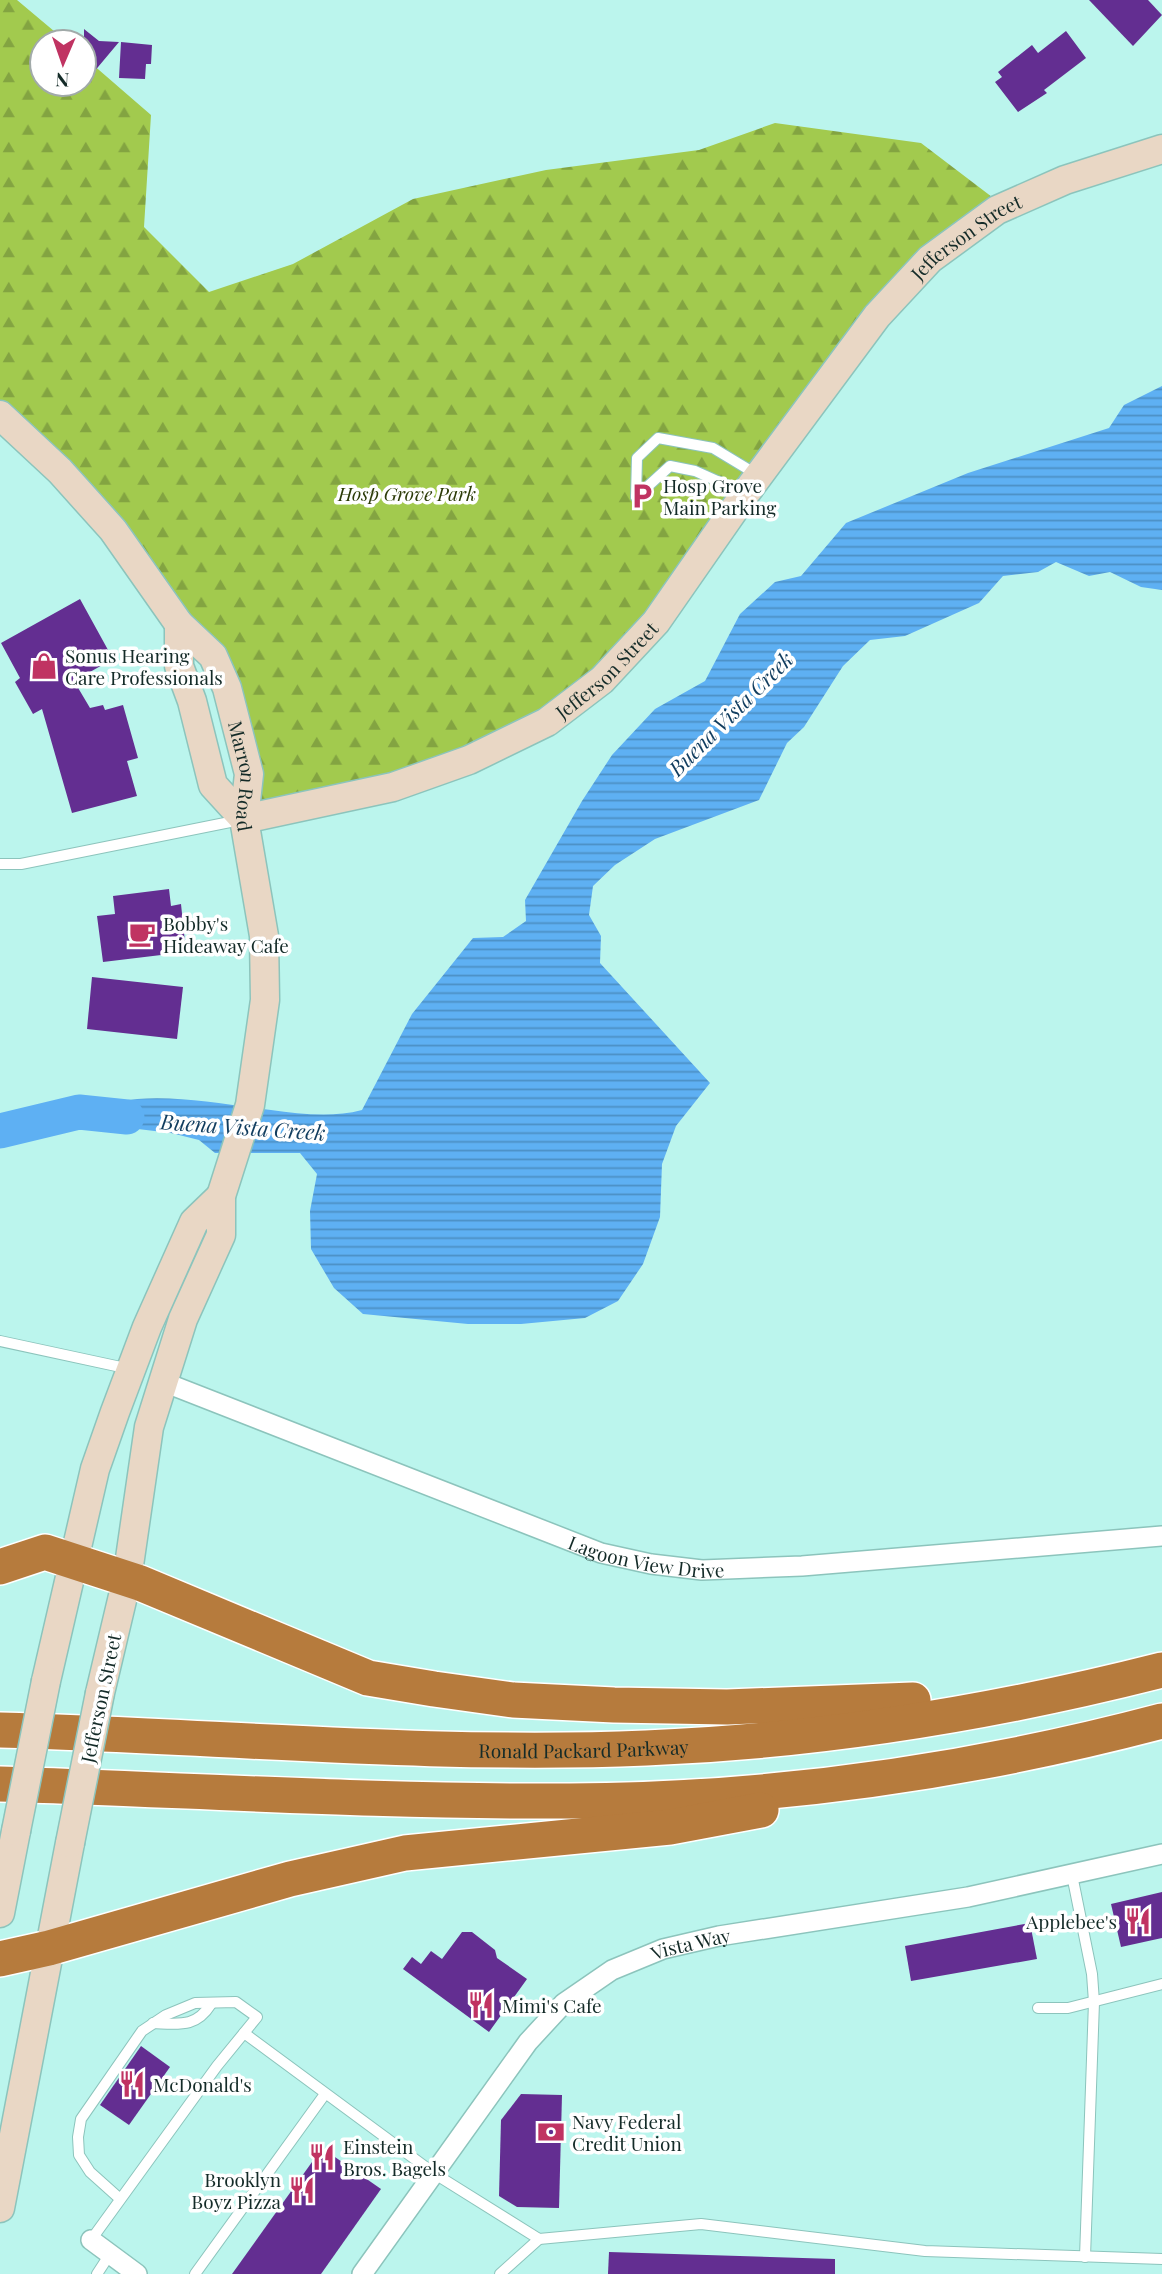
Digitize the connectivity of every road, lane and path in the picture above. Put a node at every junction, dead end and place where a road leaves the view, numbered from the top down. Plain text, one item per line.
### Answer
1 (1162, 149) edge
2 (0, 415) edge
3 (752, 485) junction
4 (179, 624) junction
5 (244, 819) junction
6 (0, 864) edge
7 (221, 1196) junction
8 (0, 1341) edge
9 (131, 1369) junction
10 (161, 1381) junction
11 (1162, 1536) edge
12 (73, 1564) junction
13 (0, 1567) edge
14 (127, 1579) junction
15 (1162, 1670) edge
16 (1085, 1689) junction
17 (1162, 1721) edge
18 (0, 1730) edge
19 (960, 1768) junction
20 (0, 1784) edge
21 (1162, 1854) edge
22 (1072, 1875) junction
23 (0, 1913) edge
24 (50, 1948) junction
25 (0, 1959) edge
26 (1162, 1984) edge
27 (1094, 2002) junction
28 (211, 2004) junction
29 (1038, 2008) dead end
30 (153, 2023) junction
31 (244, 2033) junction
32 (325, 2094) junction
33 (435, 2174) junction
34 (119, 2199) junction
35 (0, 2208) edge
36 (538, 2239) junction
37 (91, 2241) joint
38 (110, 2254) junction
39 (1085, 2257) junction
40 (1162, 2259) edge
41 (97, 2274) edge
42 (137, 2274) edge
43 (195, 2274) edge
44 (362, 2274) edge
45 (500, 2274) edge

1 - 3 main road, Jefferson Street
2 - 4 main road, Marron Road
3 - 3 lane
3 - 5 main road, Jefferson Street
4 - 5 main road, Marron Road
4 - 5 main road, Marron Road
5 - 6 lane
5 - 7 main road, Jefferson Street
7 - 9 main road, Jefferson Street
7 - 10 main road, Jefferson Street
8 - 9 lane
9 - 12 main road, Jefferson Street
10 - 11 street, Lagoon View Drive
10 - 14 main road, Jefferson Street
12 - 13 highway
12 - 14 highway
12 - 23 main road, Jefferson Street, bridge
14 - 16 highway
14 - 24 main road, Jefferson Street, bridge
15 - 16 highway, Ronald Packard Parkway
16 - 18 highway, Ronald Packard Parkway
17 - 19 highway
19 - 20 highway
19 - 24 highway
21 - 22 street, Vista Way
22 - 27 lane
22 - 33 street, Vista Way
24 - 25 highway
24 - 35 main road, Jefferson Street
26 - 27 lane
27 - 29 lane
27 - 39 lane
28 - 30 lane
28 - 30 lane
28 - 31 lane
30 - 34 lane
31 - 32 lane
31 - 34 lane
32 - 33 lane
32 - 43 lane
33 - 36 lane
33 - 44 street, Vista Way
34 - 37 lane
36 - 39 lane
36 - 45 lane
37 - 38 street
38 - 41 lane
38 - 42 street
39 - 40 lane

